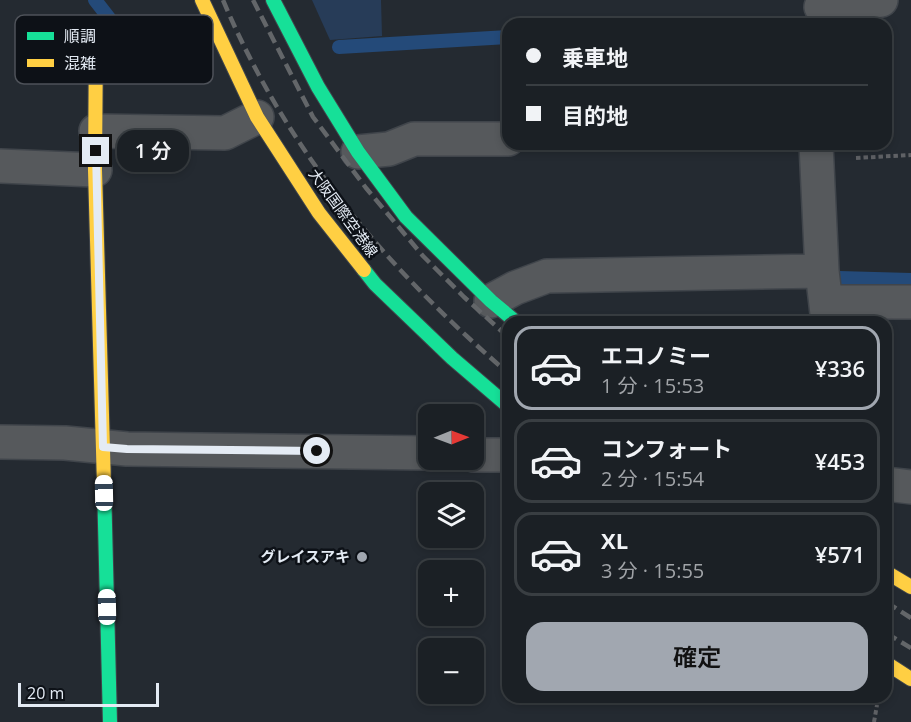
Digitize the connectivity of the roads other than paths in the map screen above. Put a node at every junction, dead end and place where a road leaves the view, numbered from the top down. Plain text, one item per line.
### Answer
1 (202, 0) edge
2 (273, 0) edge
3 (881, 0) edge
4 (821, 10) edge
5 (209, 15) edge
6 (213, 23) edge
7 (96, 84) edge
8 (257, 117) junction
9 (96, 131) junction
10 (502, 139) edge
11 (358, 152) junction
12 (816, 152) edge
13 (0, 166) edge
14 (95, 170) junction
15 (825, 299) edge
16 (491, 301) junction
17 (911, 302) edge
18 (509, 316) edge
19 (502, 401) edge
20 (0, 442) edge
21 (103, 447) junction
22 (418, 453) edge
23 (484, 454) edge
24 (502, 455) edge
25 (892, 485) edge
26 (911, 487) edge
27 (892, 576) edge
28 (911, 587) edge
29 (892, 667) edge
30 (911, 679) edge
31 (110, 722) edge

1 - 5 main road, 大阪国際空港線
2 - 11 main road
3 - 4 street
6 - 8 main road, 大阪国際空港線
7 - 9 main road
8 - 9 street
8 - 19 main road, 大阪国際空港線
9 - 14 main road
10 - 11 street
11 - 16 main road
12 - 15 street
13 - 14 street
14 - 21 main road
15 - 16 street
15 - 17 street
16 - 18 main road
20 - 21 street
21 - 22 street
21 - 31 main road
23 - 24 street
25 - 26 street
27 - 28 main road
29 - 30 main road

